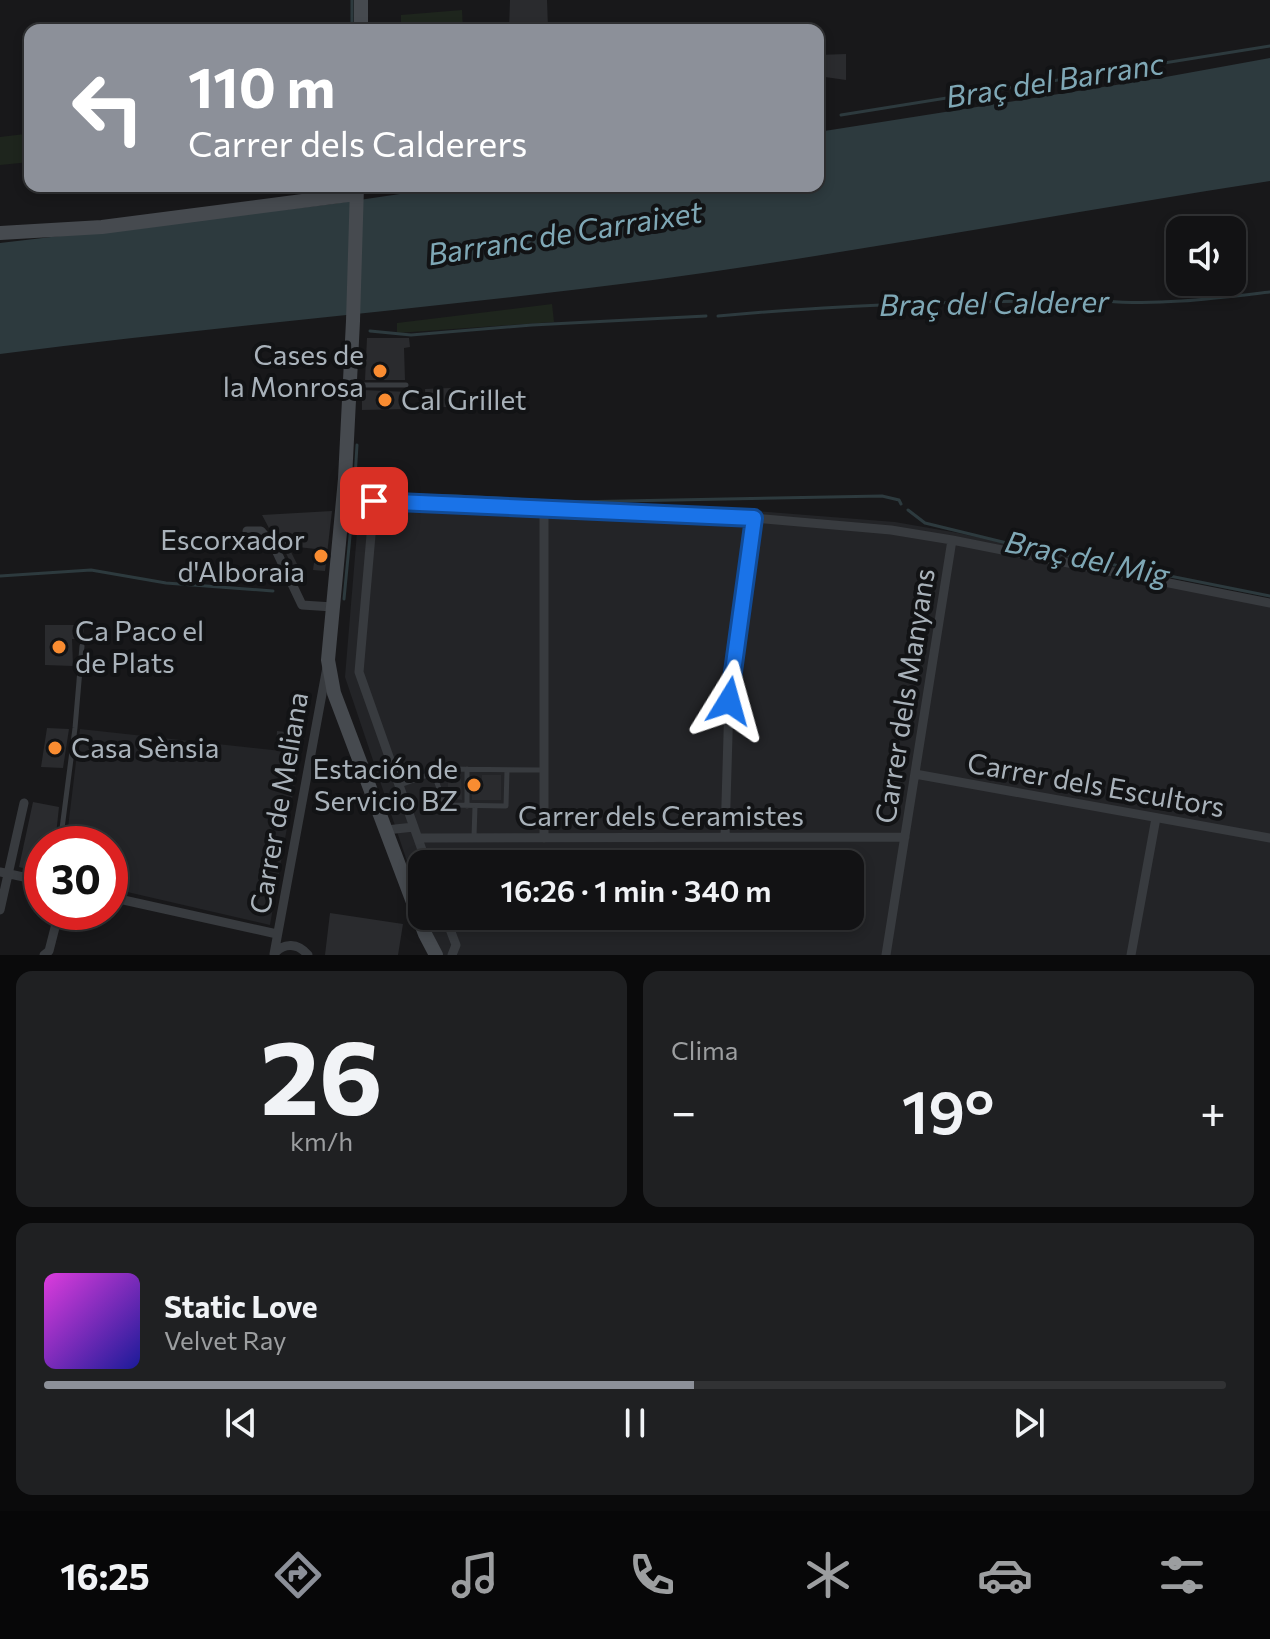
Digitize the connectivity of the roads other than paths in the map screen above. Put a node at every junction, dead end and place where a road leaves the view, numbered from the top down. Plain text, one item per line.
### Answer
1 (361, 0) edge
2 (361, 24) edge
3 (355, 194) edge
4 (0, 233) edge
5 (350, 385) junction
6 (406, 385) dead end
7 (544, 508) junction
8 (754, 518) junction
9 (247, 531) dead end
10 (952, 540) junction
11 (1270, 603) edge
12 (333, 607) junction
13 (82, 646) dead end
14 (328, 660) junction
15 (467, 769) junction
16 (507, 770) junction
17 (544, 770) junction
18 (433, 772) junction
19 (915, 774) junction
20 (399, 786) junction
21 (24, 803) dead end
22 (467, 806) junction
23 (475, 806) junction
24 (1156, 818) junction
25 (62, 826) edge
26 (414, 827) junction
27 (386, 830) junction
28 (725, 837) junction
29 (905, 837) junction
30 (418, 838) junction
31 (474, 838) junction
32 (544, 838) junction
33 (1270, 838) edge
34 (422, 850) edge
35 (4, 872) edge
36 (24, 877) edge
37 (128, 901) edge
38 (0, 910) edge
39 (54, 930) edge
40 (450, 930) edge
41 (277, 934) junction
42 (425, 934) junction
43 (273, 954) edge
44 (44, 955) edge
45 (308, 955) edge
46 (427, 955) edge
47 (436, 955) edge
48 (452, 955) edge
49 (886, 955) edge
50 (1131, 955) edge

1 - 2 main road
3 - 4 main road
3 - 5 main road
5 - 6 lane
5 - 12 main road
7 - 8 street
7 - 17 street
7 - 20 street
8 - 10 street
8 - 28 street
9 - 12 street
10 - 11 street
10 - 19 street, Carrer dels Manyans
12 - 14 main road
13 - 25 lane
14 - 27 main road
14 - 41 street, Carrer de Meliana
15 - 16 lane
15 - 18 lane
15 - 22 lane
16 - 17 lane
16 - 23 lane
17 - 32 street
18 - 20 lane
18 - 22 lane
19 - 24 street, Carrer dels Escultors
19 - 29 street, Carrer dels Manyans
20 - 26 street
21 - 35 street
22 - 23 lane
23 - 31 lane
24 - 33 street, Carrer dels Escultors
24 - 50 street
26 - 27 street
26 - 30 street
27 - 42 main road
28 - 29 street, Carrer dels Ceramistes
28 - 32 street, Carrer dels Ceramistes
29 - 49 street, Carrer dels Manyans
30 - 31 street, Carrer dels Ceramistes
30 - 34 street
31 - 32 street, Carrer dels Ceramistes
35 - 36 street
35 - 38 street
37 - 41 street
39 - 44 street
40 - 48 street
41 - 43 street, Carrer de Meliana
42 - 46 main road
42 - 47 main road
43 - 45 street

